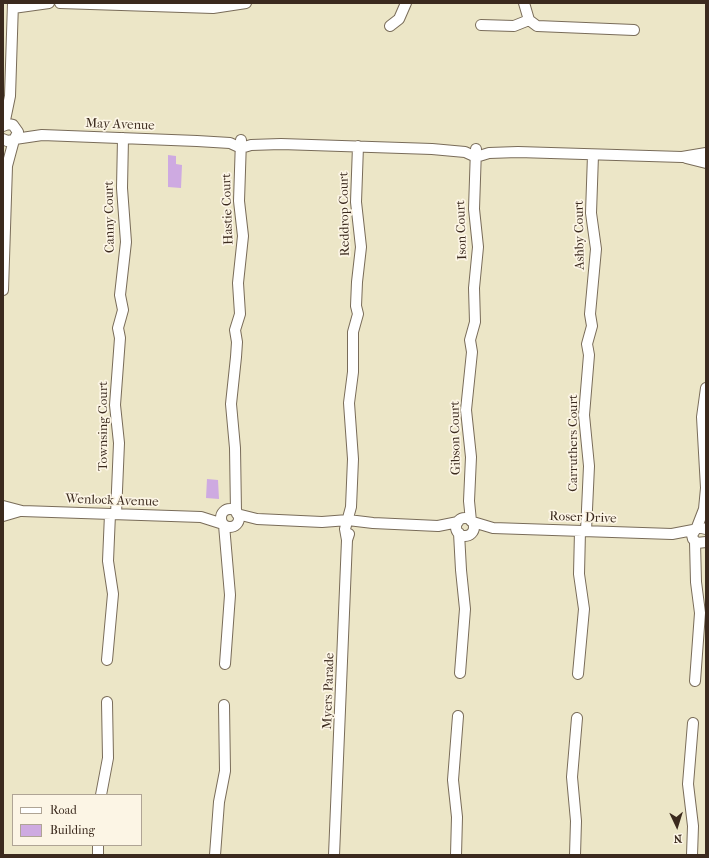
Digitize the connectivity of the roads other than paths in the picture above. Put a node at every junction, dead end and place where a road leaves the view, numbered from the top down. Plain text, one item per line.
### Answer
1 (49, 3) edge
2 (60, 3) edge
3 (246, 3) edge
4 (406, 3) edge
5 (524, 3) edge
6 (119, 4) edge
7 (13, 5) edge
8 (529, 20) junction
9 (481, 25) dead end
10 (390, 26) dead end
11 (634, 30) dead end
12 (10, 96) junction
13 (3, 126) edge
14 (11, 135) edge
15 (123, 138) junction
16 (241, 144) junction
17 (358, 146) junction
18 (476, 153) junction
19 (706, 154) edge
20 (593, 155) junction
21 (682, 157) junction
22 (706, 163) edge
23 (3, 290) edge
24 (120, 338) joint
25 (354, 347) joint
26 (472, 352) joint
27 (589, 355) joint
28 (706, 388) edge
29 (3, 507) edge
30 (22, 511) junction
31 (113, 514) junction
32 (3, 515) edge
33 (230, 519) junction
34 (350, 523) junction
35 (466, 527) junction
36 (701, 528) edge
37 (583, 531) junction
38 (672, 534) junction
39 (700, 542) edge
40 (107, 660) dead end
41 (225, 664) dead end
42 (460, 673) dead end
43 (578, 674) dead end
44 (695, 681) dead end
45 (107, 702) dead end
46 (224, 705) dead end
47 (458, 716) dead end
48 (577, 718) dead end
49 (693, 723) dead end
50 (101, 794) edge
51 (216, 853) edge
52 (336, 855) edge
53 (456, 855) edge
54 (575, 855) edge
55 (692, 855) edge

1 - 7 street
2 - 6 street
3 - 6 street
4 - 10 street
5 - 8 street
7 - 12 street
8 - 9 street
8 - 11 street
12 - 13 street
12 - 14 street
13 - 14 street, May Avenue
14 - 15 street, May Avenue
14 - 23 street
15 - 16 street, May Avenue
15 - 24 street, Canny Court
16 - 17 street, May Avenue
16 - 33 street, Hastie Court
17 - 18 street, May Avenue
17 - 25 street, Reddrop Court
18 - 20 street, May Avenue
18 - 26 street, Ison Court
19 - 21 street
19 - 22 street
20 - 21 street, May Avenue
20 - 27 street, Ashby Court
21 - 22 street
24 - 31 street, Townsing Court
25 - 34 street, Myers Parade
26 - 35 street, Gibson Court
27 - 37 street, Carruthers Court
28 - 36 street
29 - 30 street, Wenlock Avenue
29 - 32 street
30 - 31 street, Wenlock Avenue
30 - 32 street, Wenlock Avenue
31 - 33 street, Wenlock Avenue
31 - 40 street, Townsing Court
33 - 34 street, Wenlock Avenue
33 - 41 street
34 - 35 street, Roser Drive
34 - 52 street, Myers Parade
35 - 37 street, Roser Drive
35 - 42 street, Gibson Court
36 - 38 street, Roser Drive
36 - 39 street
37 - 38 street, Roser Drive
37 - 43 street, Carruthers Court
38 - 39 street, Roser Drive
39 - 44 street
45 - 50 street
46 - 51 street
47 - 53 street
48 - 54 street
49 - 55 street

